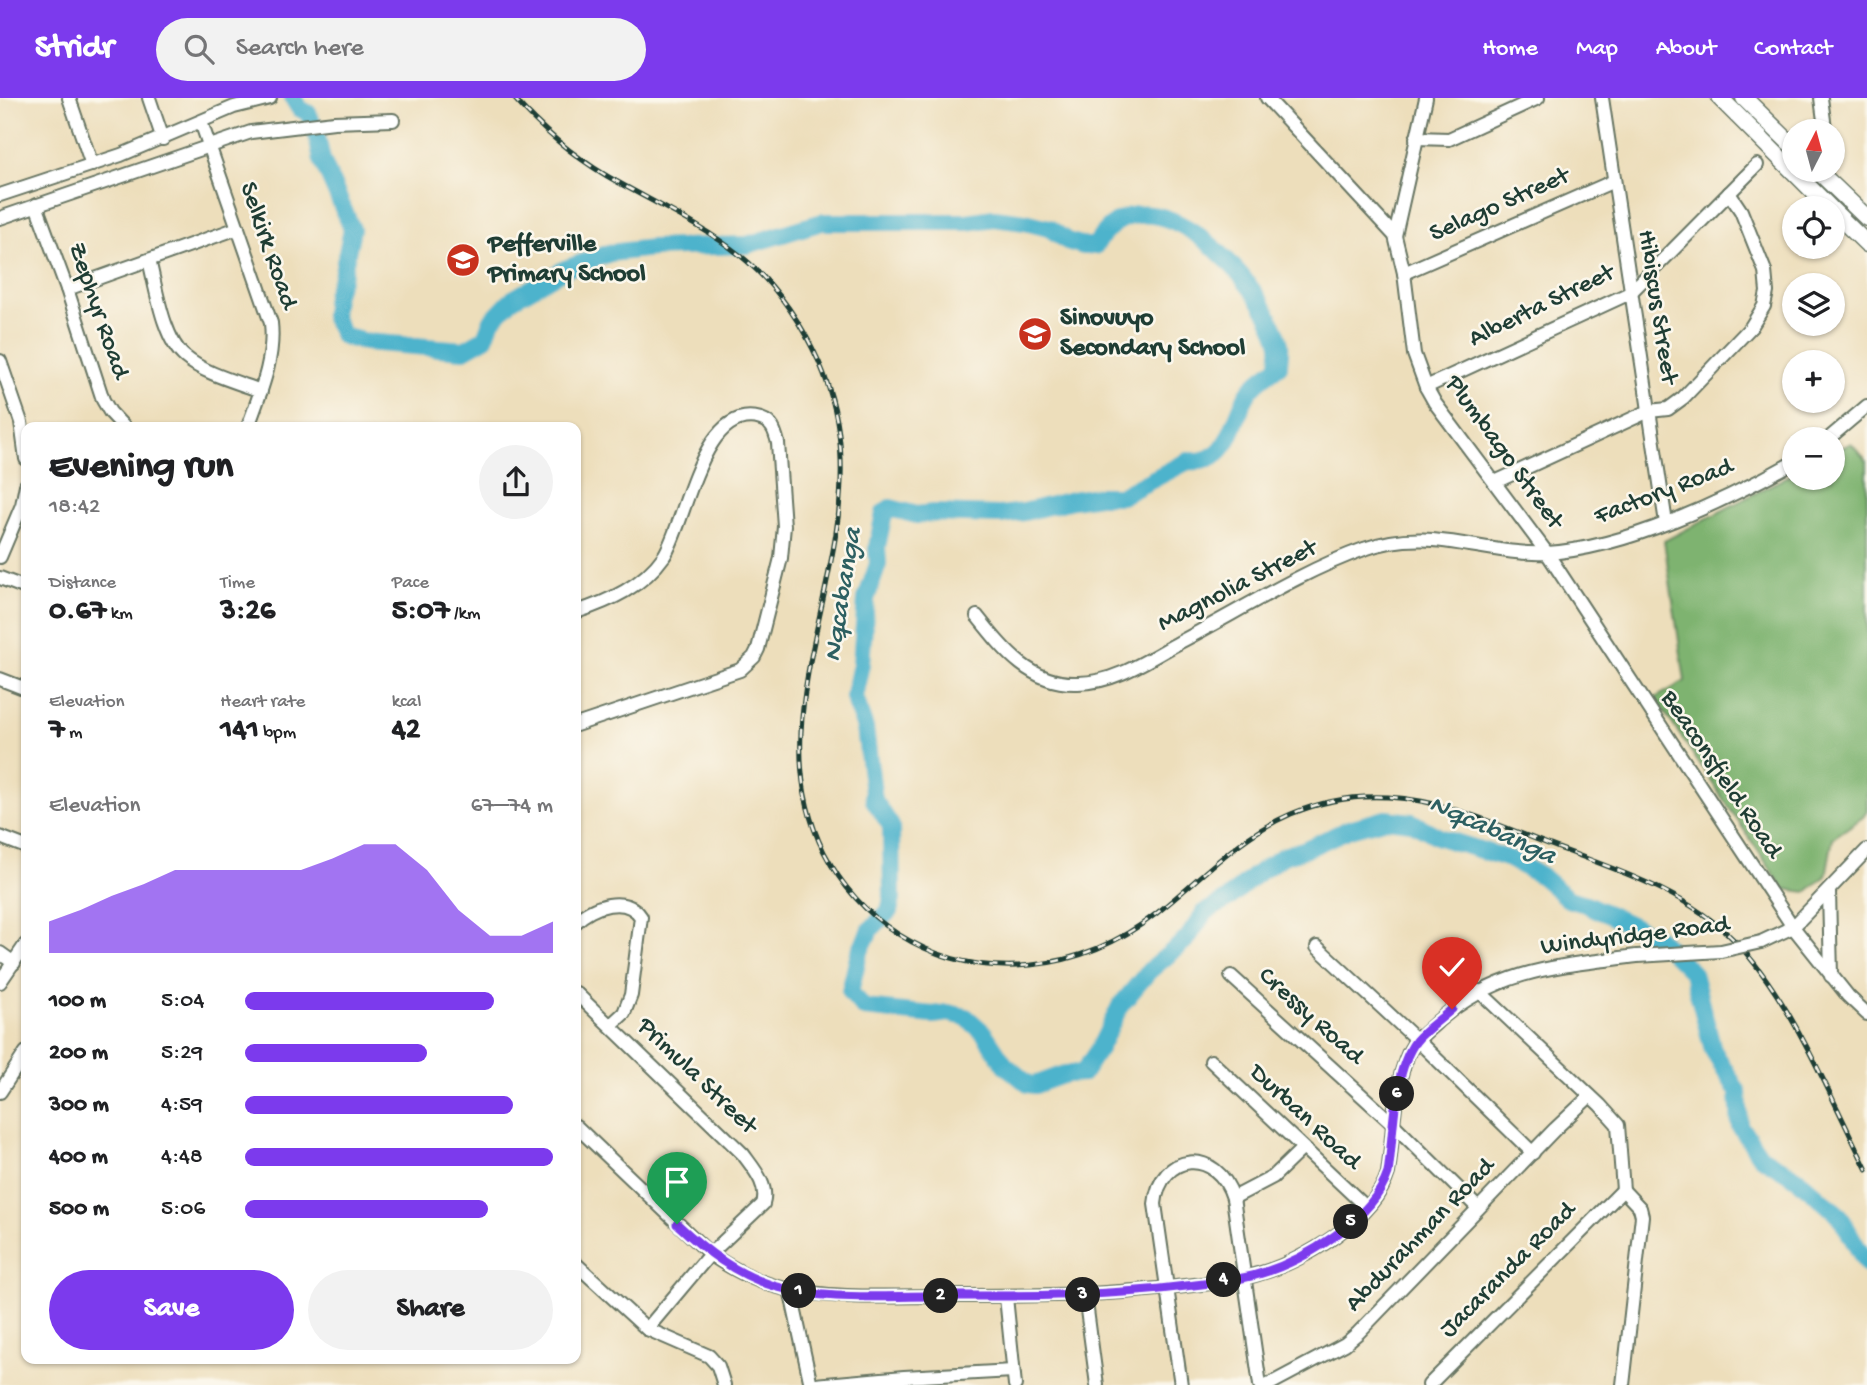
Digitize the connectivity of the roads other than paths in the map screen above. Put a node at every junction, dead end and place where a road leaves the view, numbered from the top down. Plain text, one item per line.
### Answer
1 (69, 98) edge
2 (149, 98) edge
3 (270, 98) edge
4 (1267, 98) edge
5 (1426, 98) edge
6 (1538, 98) edge
7 (1602, 98) edge
8 (1744, 98) edge
9 (1821, 98) edge
10 (1720, 100) edge
11 (233, 102) edge
12 (1824, 119) edge
13 (393, 120) dead end
14 (201, 122) junction
15 (1782, 135) edge
16 (1416, 138) junction
17 (163, 139) junction
18 (208, 145) junction
19 (92, 165) junction
20 (1757, 165) dead end
21 (1614, 181) junction
22 (1830, 182) edge
23 (1729, 192) junction
24 (0, 195) edge
25 (1818, 196) edge
26 (36, 205) junction
27 (0, 218) edge
28 (1867, 218) edge
29 (1845, 223) edge
30 (238, 228) junction
31 (1395, 236) junction
32 (1867, 244) edge
33 (149, 260) junction
34 (1404, 273) junction
35 (67, 289) junction
36 (1630, 292) junction
37 (0, 361) edge
38 (1426, 387) junction
39 (261, 391) junction
40 (1867, 406) edge
41 (1649, 411) junction
42 (21, 422) edge
43 (119, 422) edge
44 (250, 422) edge
45 (1842, 427) edge
46 (1782, 468) edge
47 (1495, 482) junction
48 (21, 502) edge
49 (1666, 523) junction
50 (4, 537) edge
51 (1547, 553) junction
52 (0, 557) edge
53 (0, 578) edge
54 (21, 586) edge
55 (581, 610) edge
56 (978, 616) dead end
57 (0, 679) edge
58 (21, 687) edge
59 (581, 723) edge
60 (0, 837) edge
61 (21, 845) edge
62 (1867, 850) edge
63 (1829, 891) junction
64 (581, 918) edge
65 (1793, 927) junction
66 (1317, 947) dead end
67 (21, 952) edge
68 (0, 953) edge
69 (14, 963) junction
70 (1231, 976) dead end
71 (1831, 976) junction
72 (0, 982) edge
73 (1479, 991) junction
74 (581, 998) edge
75 (1867, 1014) edge
76 (611, 1025) junction
77 (1417, 1040) junction
78 (21, 1060) edge
79 (1211, 1061) dead end
80 (0, 1092) edge
81 (1590, 1096) junction
82 (1392, 1122) junction
83 (581, 1131) edge
84 (1303, 1148) junction
85 (1534, 1153) junction
86 (1623, 1189) junction
87 (1233, 1198) junction
88 (1366, 1207) junction
89 (1478, 1208) junction
90 (710, 1254) junction
91 (581, 1269) edge
92 (1244, 1277) junction
93 (1166, 1288) junction
94 (790, 1289) junction
95 (1085, 1295) junction
96 (1006, 1297) junction
97 (647, 1329) junction
98 (1013, 1371) junction
99 (724, 1385) edge
100 (813, 1385) edge
101 (1015, 1385) edge
102 (1097, 1385) edge
103 (1181, 1385) edge
104 (1260, 1385) edge
105 (1268, 1385) edge
106 (1429, 1385) edge
107 (1623, 1385) edge

1 - 19 street
2 - 17 street
3 - 11 street
4 - 31 street, Plumbago Street
5 - 16 street
6 - 16 street
7 - 21 street, Hibiscus Street
8 - 15 main road
9 - 12 street
10 - 25 main road
11 - 14 street
13 - 18 street
14 - 17 street
14 - 18 street, Selkirk Road
16 - 31 street
17 - 19 street
18 - 26 street
18 - 30 street, Selkirk Road
19 - 24 street
20 - 23 street, Alberta Street
21 - 34 street, Selago Street
21 - 36 street, Hibiscus Street
22 - 28 main road
23 - 36 street, Alberta Street
23 - 41 street
26 - 27 street
26 - 35 street, Zephyr Road
29 - 32 main road
30 - 33 street
30 - 39 street, Selkirk Road
31 - 34 street, Plumbago Street
33 - 35 street
33 - 39 street
34 - 38 street, Plumbago Street
35 - 43 street, Zephyr Road
36 - 38 street, Alberta Street
36 - 41 street, Hibiscus Street
37 - 42 street
38 - 47 street, Plumbago Street
39 - 44 street, Selkirk Road
40 - 45 street
41 - 47 street
41 - 49 street, Hibiscus Street
46 - 49 street, Factory Road
47 - 51 street, Plumbago Street
48 - 50 street
49 - 51 street, Factory Road
50 - 52 street
51 - 56 street, Magnolia Street
51 - 65 street, Beaconsfield Road
53 - 54 street
55 - 59 street
57 - 58 street
60 - 61 street
62 - 63 street, Windyridge Road
63 - 65 street, Windyridge Road
63 - 71 street
64 - 76 street
65 - 71 street, Beaconsfield Road
65 - 73 street, Windyridge Road, bridge
66 - 77 street
67 - 69 street
68 - 69 street
69 - 72 street
70 - 82 street, Cressy Road
71 - 75 street, Beaconsfield Road
73 - 77 street, Windyridge Road
73 - 81 street
74 - 76 street, Primula Street
76 - 90 street, Primula Street
77 - 82 street, Windyridge Road
77 - 85 street
78 - 80 street
79 - 84 street, Durban Road
81 - 85 street, Abdurahman Road
81 - 86 street
82 - 88 street, Windyridge Road
82 - 89 street, Cressy Road
83 - 90 street, Windyridge Road
84 - 87 street
84 - 88 street, Durban Road
85 - 89 street, Abdurahman Road
86 - 106 street, Jacaranda Road
86 - 107 street
87 - 92 street
87 - 93 street
88 - 92 street, Windyridge Road
89 - 105 street, Abdurahman Road
90 - 94 street, Windyridge Road
90 - 97 street
91 - 97 street
92 - 93 street, Windyridge Road
92 - 104 street
93 - 95 street, Windyridge Road
93 - 103 street
94 - 96 street, Windyridge Road
94 - 100 street
95 - 96 street, Windyridge Road
95 - 102 street
96 - 98 street
97 - 99 street
98 - 100 street
98 - 101 street

